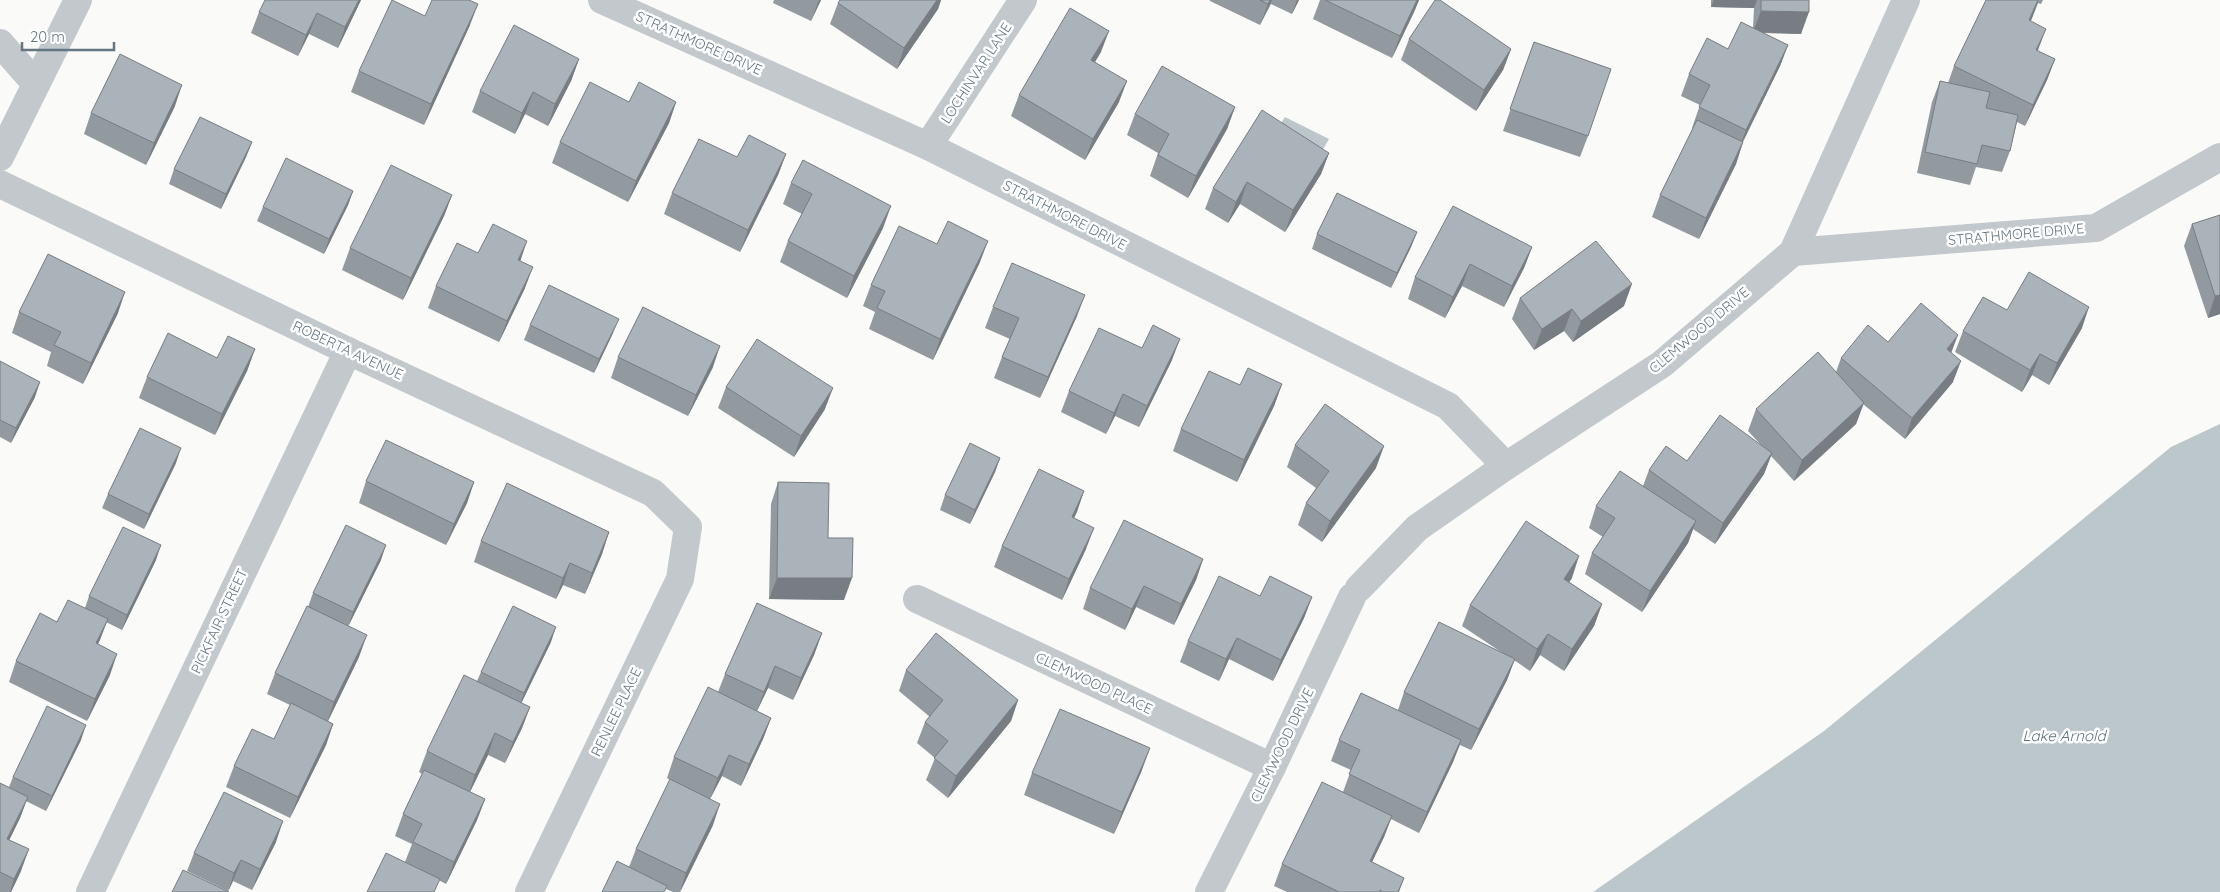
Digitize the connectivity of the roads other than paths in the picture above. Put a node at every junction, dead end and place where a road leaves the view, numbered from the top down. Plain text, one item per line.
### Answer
1 (78, 0) edge
2 (602, 0) edge
3 (1023, 0) edge
4 (1906, 0) edge
5 (0, 43) edge
6 (36, 84) junction
7 (928, 146) junction
8 (0, 157) edge
9 (2220, 157) edge
10 (0, 184) edge
11 (1793, 252) junction
12 (348, 351) junction
13 (1506, 466) junction
14 (688, 527) joint
15 (917, 599) dead end
16 (1272, 768) junction
17 (90, 892) edge
18 (529, 892) edge
19 (1209, 892) edge

1 - 6 street
2 - 7 street, STRATHMORE DRIVE
3 - 7 street, LOCHINVAR LANE
4 - 11 street, CLEMWOOD DRIVE
5 - 6 street
6 - 8 street
7 - 13 street, STRATHMORE DRIVE
9 - 11 street, STRATHMORE DRIVE
10 - 12 street, ROBERTA AVENUE
11 - 13 street, CLEMWOOD DRIVE
12 - 14 street, ROBERTA AVENUE
12 - 17 street, PICKFAIR STREET
13 - 16 street, CLEMWOOD DRIVE
14 - 18 street, RENLEE PLACE
15 - 16 street, CLEMWOOD PLACE
16 - 19 street, CLEMWOOD DRIVE

